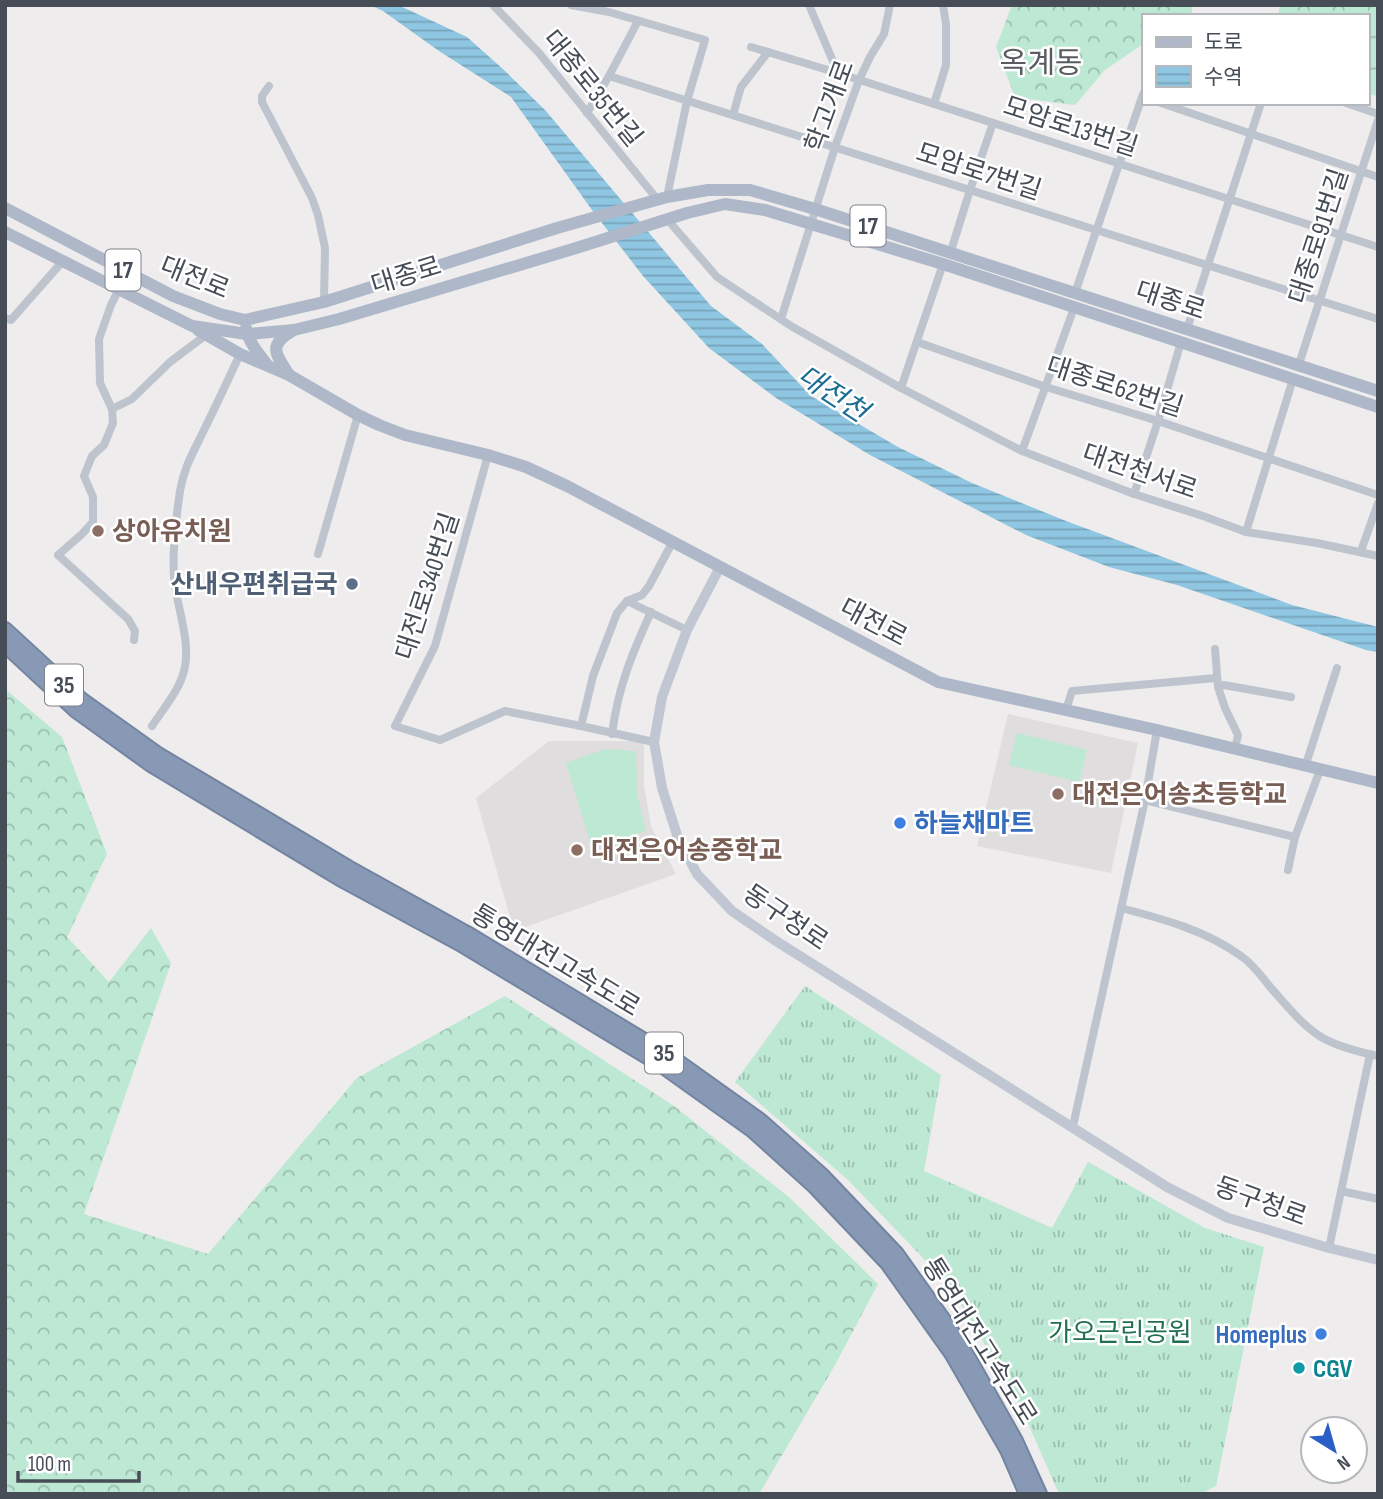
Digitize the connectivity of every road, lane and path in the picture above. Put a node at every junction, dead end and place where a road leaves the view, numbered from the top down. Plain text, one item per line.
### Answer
1 (493, 5) edge
2 (571, 5) edge
3 (809, 5) edge
4 (890, 5) edge
5 (943, 5) edge
6 (638, 21) junction
7 (751, 47) dead end
8 (768, 52) junction
9 (838, 73) junction
10 (609, 76) junction
11 (859, 80) junction
12 (269, 86) dead end
13 (1142, 99) edge
14 (687, 101) junction
15 (934, 104) junction
16 (1167, 105) edge
17 (1260, 105) edge
18 (1352, 105) edge
19 (587, 113) junction
20 (1378, 114) edge
21 (733, 115) junction
22 (1378, 120) edge
23 (993, 123) junction
24 (1250, 134) junction
25 (835, 148) junction
26 (1119, 164) junction
27 (1361, 171) junction
28 (1378, 177) edge
29 (970, 190) junction
30 (662, 198) junction
31 (1229, 199) junction
32 (5, 208) edge
33 (815, 209) junction
34 (666, 220) junction
35 (811, 224) junction
36 (1097, 230) junction
37 (5, 232) edge
38 (1340, 235) junction
39 (1378, 247) edge
40 (947, 259) junction
41 (62, 261) junction
42 (1207, 265) junction
43 (119, 289) junction
44 (1075, 293) junction
45 (1319, 301) junction
46 (324, 302) junction
47 (1074, 308) junction
48 (5, 318) edge
49 (781, 319) junction
50 (1378, 319) edge
51 (245, 320) junction
52 (192, 326) junction
53 (1187, 329) junction
54 (294, 330) junction
55 (247, 334) junction
56 (206, 335) junction
57 (918, 342) junction
58 (1181, 342) junction
59 (240, 354) junction
60 (1299, 364) junction
61 (269, 366) junction
62 (289, 375) junction
63 (1293, 379) junction
64 (1046, 387) junction
65 (901, 388) junction
66 (1378, 391) edge
67 (1378, 407) edge
68 (112, 409) junction
69 (358, 415) junction
70 (1158, 421) junction
71 (1022, 452) junction
72 (488, 455) junction
73 (1268, 458) junction
74 (1134, 494) junction
75 (1378, 495) edge
76 (1378, 503) edge
77 (1246, 532) junction
78 (672, 543) junction
79 (1361, 551) junction
80 (318, 554) dead end
81 (1378, 556) edge
82 (720, 567) junction
83 (627, 601) junction
84 (651, 612) junction
85 (5, 630) edge
86 (687, 630) junction
87 (134, 640) dead end
88 (5, 644) edge
89 (1215, 649) dead end
90 (1337, 668) dead end
91 (1217, 682) junction
92 (1291, 696) dead end
93 (1066, 710) junction
94 (152, 726) dead end
95 (581, 726) junction
96 (1157, 730) junction
97 (612, 734) junction
98 (124, 739) junction
99 (654, 742) junction
100 (1235, 749) junction
101 (154, 760) junction
102 (1305, 767) junction
103 (1320, 770) junction
104 (1378, 783) edge
105 (1145, 800) junction
106 (1295, 838) junction
107 (1288, 870) dead end
108 (1121, 908) junction
109 (1374, 1055) edge
110 (1073, 1126) junction
111 (1341, 1191) junction
112 (1378, 1199) edge
113 (1329, 1248) junction
114 (1378, 1260) edge
115 (1027, 1494) edge
116 (1039, 1494) edge

1 - 19 street, 대종로35번길
2 - 6 street
3 - 9 street
4 - 11 street, 학고개로
5 - 15 street
6 - 10 street
6 - 14 street
7 - 8 street, 모암로13번길
8 - 9 street, 모암로13번길
8 - 21 street
9 - 11 street, 모암로13번길
10 - 14 street, 모암로7번길
10 - 19 street
11 - 15 street, 모암로13번길
11 - 25 street, 학고개로
12 - 46 street
13 - 26 street
14 - 21 street, 모암로7번길
14 - 30 street
15 - 23 street, 모암로13번길
16 - 24 street
17 - 24 street
18 - 20 street
19 - 30 street, 대종로35번길
21 - 25 street, 모암로7번길
22 - 27 street, 대종로91번길
23 - 26 street, 모암로13번길
23 - 29 street
24 - 27 street
24 - 31 street
25 - 29 street, 모암로7번길
25 - 33 street, 학고개로
26 - 31 street, 모암로13번길
26 - 36 street
27 - 28 street
27 - 38 street, 대종로91번길
29 - 36 street, 모암로7번길
29 - 40 street
30 - 33 main road, 대종로 / 17
30 - 46 main road, 대종로 / 17
31 - 38 street, 모암로13번길
31 - 42 street
32 - 51 main road, 대전로 / 17
33 - 35 street, 학고개로
33 - 40 main road, 대종로 / 17
34 - 35 main road, 대종로 / 17
34 - 49 street, 대전천서로
34 - 54 main road, 대종로 / 17
35 - 40 main road, 대종로 / 17
35 - 49 street
36 - 42 street, 모암로7번길
36 - 44 street
37 - 41 main road, 대전로 / 17
38 - 39 street, 모암로13번길
38 - 45 street, 대종로91번길
40 - 44 main road, 대종로 / 17
40 - 47 main road, 대종로 / 17
40 - 57 street
41 - 43 main road, 대전로 / 17
41 - 48 street
42 - 45 street, 모암로7번길
42 - 53 street
43 - 52 main road, 대전로 / 17
43 - 68 street
44 - 53 main road, 대종로 / 17
45 - 50 street, 모암로7번길
45 - 60 street, 대종로91번길
46 - 51 main road, 대종로 / 17
47 - 58 main road, 대종로 / 17
47 - 64 street
49 - 65 street, 대전천서로
51 - 55 main road, 대전로
52 - 55 main road, 대전로 / 17
52 - 56 main road
53 - 60 main road, 대종로 / 17
54 - 55 main road, 대종로 / 17
54 - 62 main road
55 - 61 main road, 대전로
56 - 59 main road
56 - 68 street, 대전로
57 - 64 street, 대종로62번길
57 - 65 street
58 - 63 main road, 대종로 / 17
58 - 70 street, 대종로
59 - 61 main road
59 - 94 street
60 - 66 main road, 대종로 / 17
61 - 62 main road, 대전로
62 - 69 main road, 대전로
63 - 67 main road, 대종로 / 17
63 - 73 street
64 - 70 street, 대종로62번길
64 - 71 street
65 - 71 street, 대전천서로
68 - 87 street
69 - 72 main road, 대전로
69 - 80 street
70 - 73 street, 대종로62번길
70 - 74 street, 대종로
71 - 74 street, 대전천서로
72 - 78 main road, 대전로
72 - 95 street, 대전로340번길
73 - 75 street, 대종로62번길
73 - 77 street
74 - 77 street, 대전천서로
76 - 79 street
77 - 79 street, 대전천서로
78 - 82 main road, 대전로
78 - 83 street
79 - 81 street, 대전천서로
82 - 86 main road, 동구청로
82 - 93 main road, 대전로
83 - 84 street
83 - 95 street
84 - 86 street
84 - 97 street
85 - 98 highway, 통영대전고속도로 / 35
86 - 99 main road, 동구청로
88 - 98 highway, 통영대전고속도로 / 35
89 - 91 street
90 - 102 street
91 - 92 street
91 - 93 street
91 - 100 street
93 - 96 main road, 대전로
95 - 97 street
96 - 100 main road, 대전로
96 - 105 street
97 - 99 street
98 - 101 highway, 통영대전고속도로 / 35
99 - 110 main road, 동구청로
100 - 102 main road, 대전로
101 - 115 highway, 통영대전고속도로 / 35
101 - 116 highway, 통영대전고속도로 / 35
102 - 103 main road, 대전로
103 - 104 main road, 대전로
103 - 106 street
105 - 106 street
105 - 108 street
106 - 107 street
108 - 109 street
108 - 110 street
109 - 111 street, 동구청로
110 - 113 main road, 동구청로
111 - 112 street
111 - 113 street, 동구청로
113 - 114 main road, 동구청로

